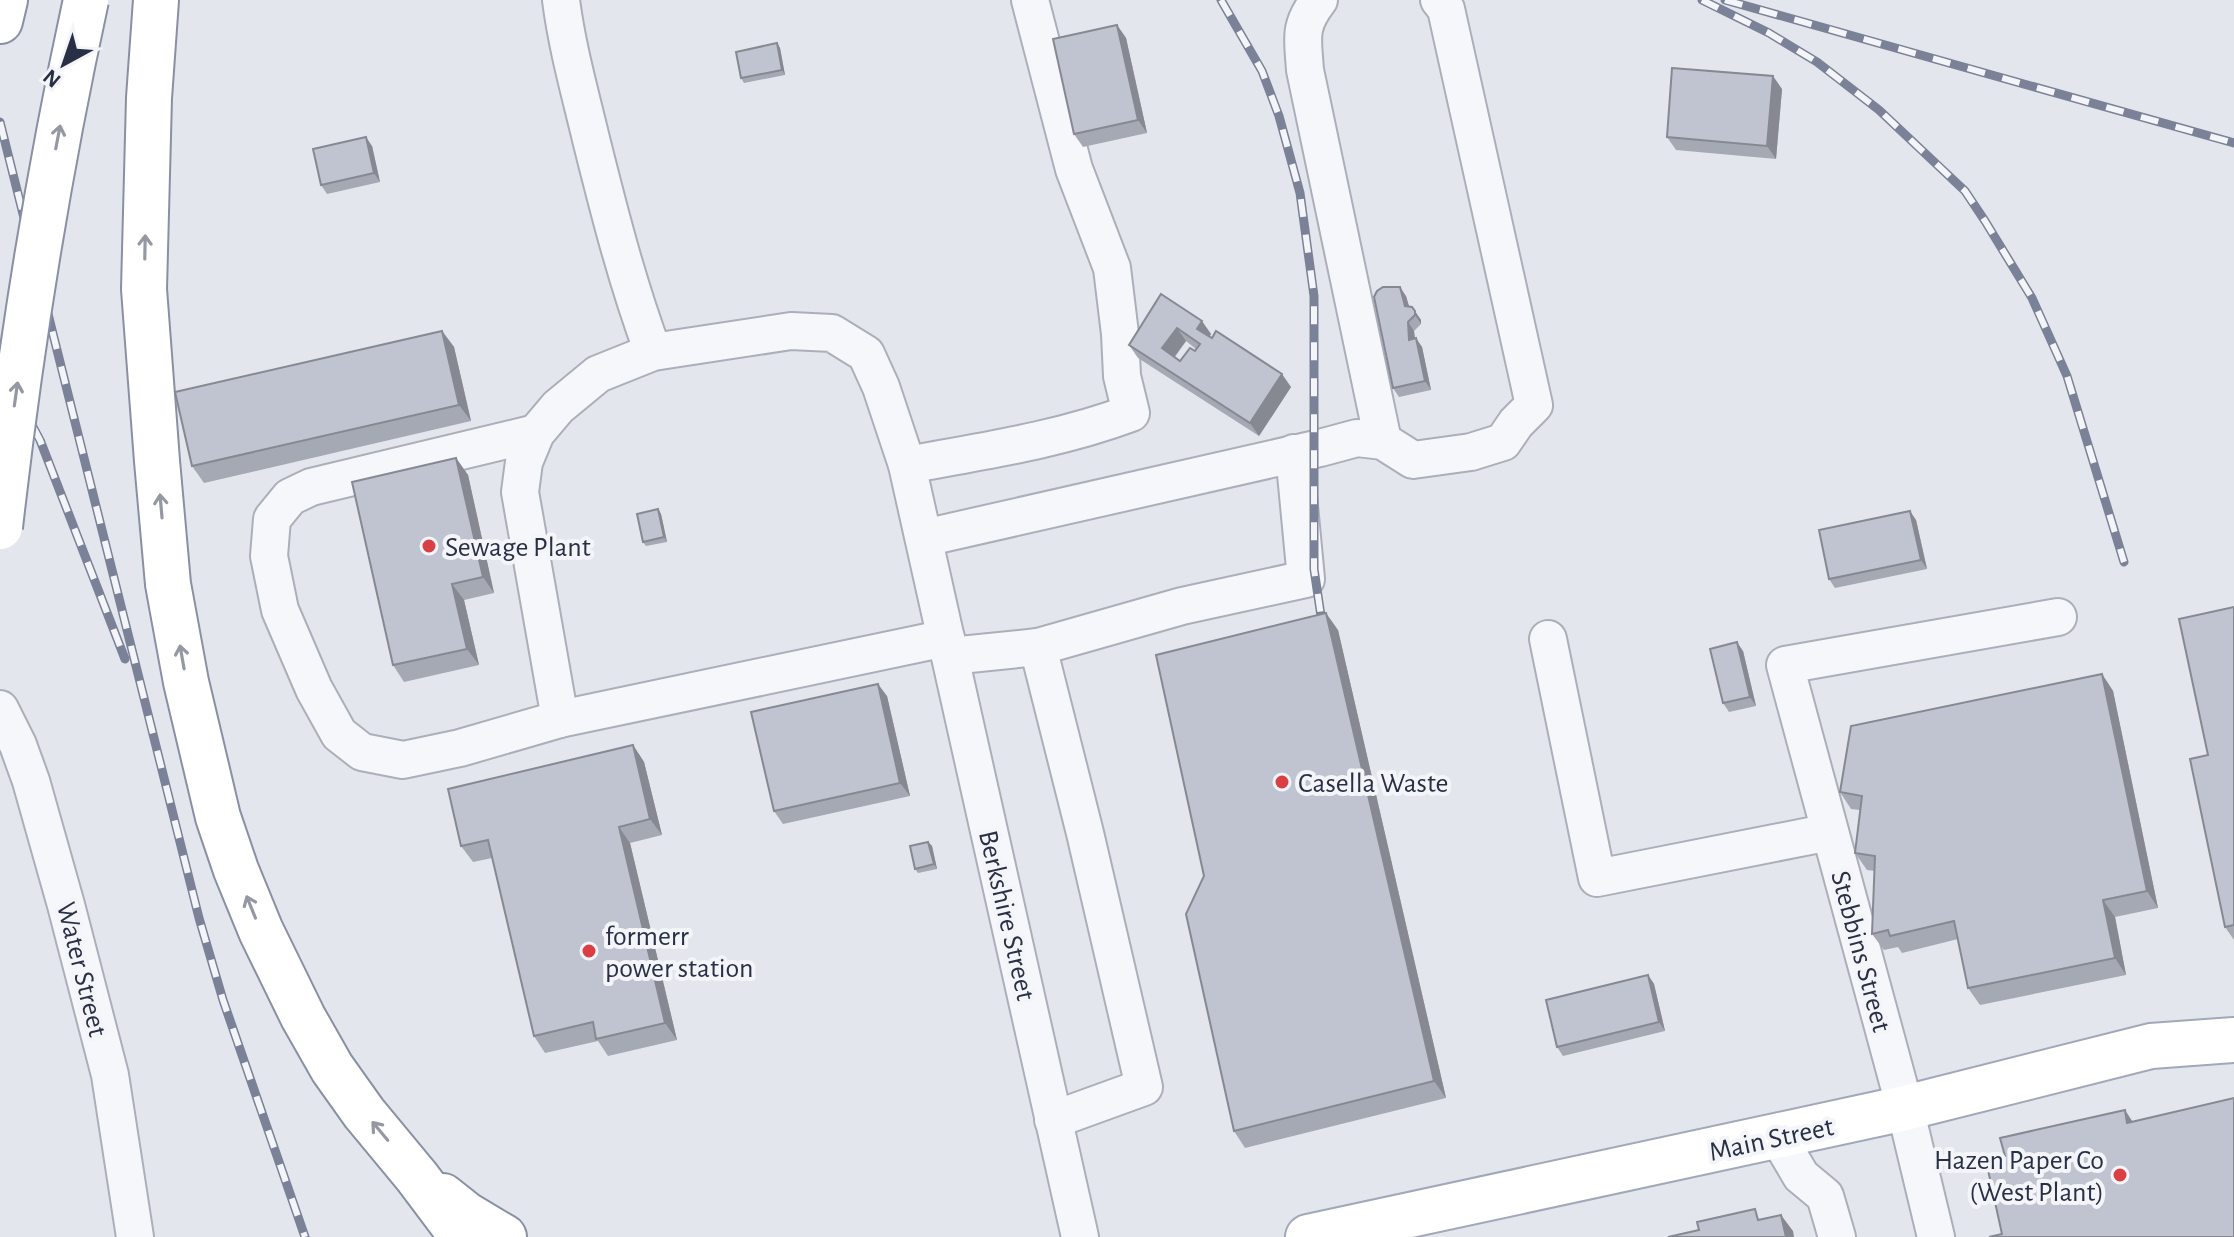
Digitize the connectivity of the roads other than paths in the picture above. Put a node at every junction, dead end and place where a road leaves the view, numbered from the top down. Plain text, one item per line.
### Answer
1 (5, 0) edge
2 (86, 0) edge
3 (156, 0) edge
4 (561, 0) edge
5 (1030, 0) edge
6 (1319, 0) edge
7 (1439, 0) edge
8 (0, 21) edge
9 (653, 352) junction
10 (536, 433) junction
11 (1383, 441) junction
12 (1294, 453) junction
13 (907, 465) junction
14 (0, 527) edge
15 (924, 538) junction
16 (2058, 617) dead end
17 (1548, 639) dead end
18 (948, 647) junction
19 (1038, 647) junction
20 (0, 709) edge
21 (560, 719) junction
22 (1830, 832) junction
23 (2234, 1040) edge
24 (1905, 1108) junction
25 (1053, 1120) junction
26 (1778, 1137) junction
27 (417, 1177) junction
28 (135, 1237) edge
29 (462, 1237) edge
30 (504, 1237) edge
31 (1080, 1237) edge
32 (1308, 1237) edge
33 (1837, 1237) edge
34 (1936, 1237) edge

1 - 8 main road
14 -> 2 main road, bridge
27 -> 3 main road
4 - 9 street
5 - 13 street
6 - 11 street
7 - 11 street
9 - 10 street, Berkshire Street
9 - 13 street, Berkshire Street
10 - 21 street
10 - 21 street
11 - 12 street
12 - 15 street
12 - 19 street
13 - 15 street, Berkshire Street
15 - 18 street, Berkshire Street
16 - 22 street, Stebbins Street
17 - 22 street
18 - 19 street
18 - 21 street
18 - 25 street, Berkshire Street
19 - 25 street
20 - 28 street, Water Street
22 - 24 street, Stebbins Street
23 - 24 main road, Main Street
24 - 26 main road, Main Street
24 - 34 street, Stebbins Street
25 - 31 street, Berkshire Street
26 - 32 main road, Main Street
26 - 33 street
27 - 29 main road
27 - 30 main road

